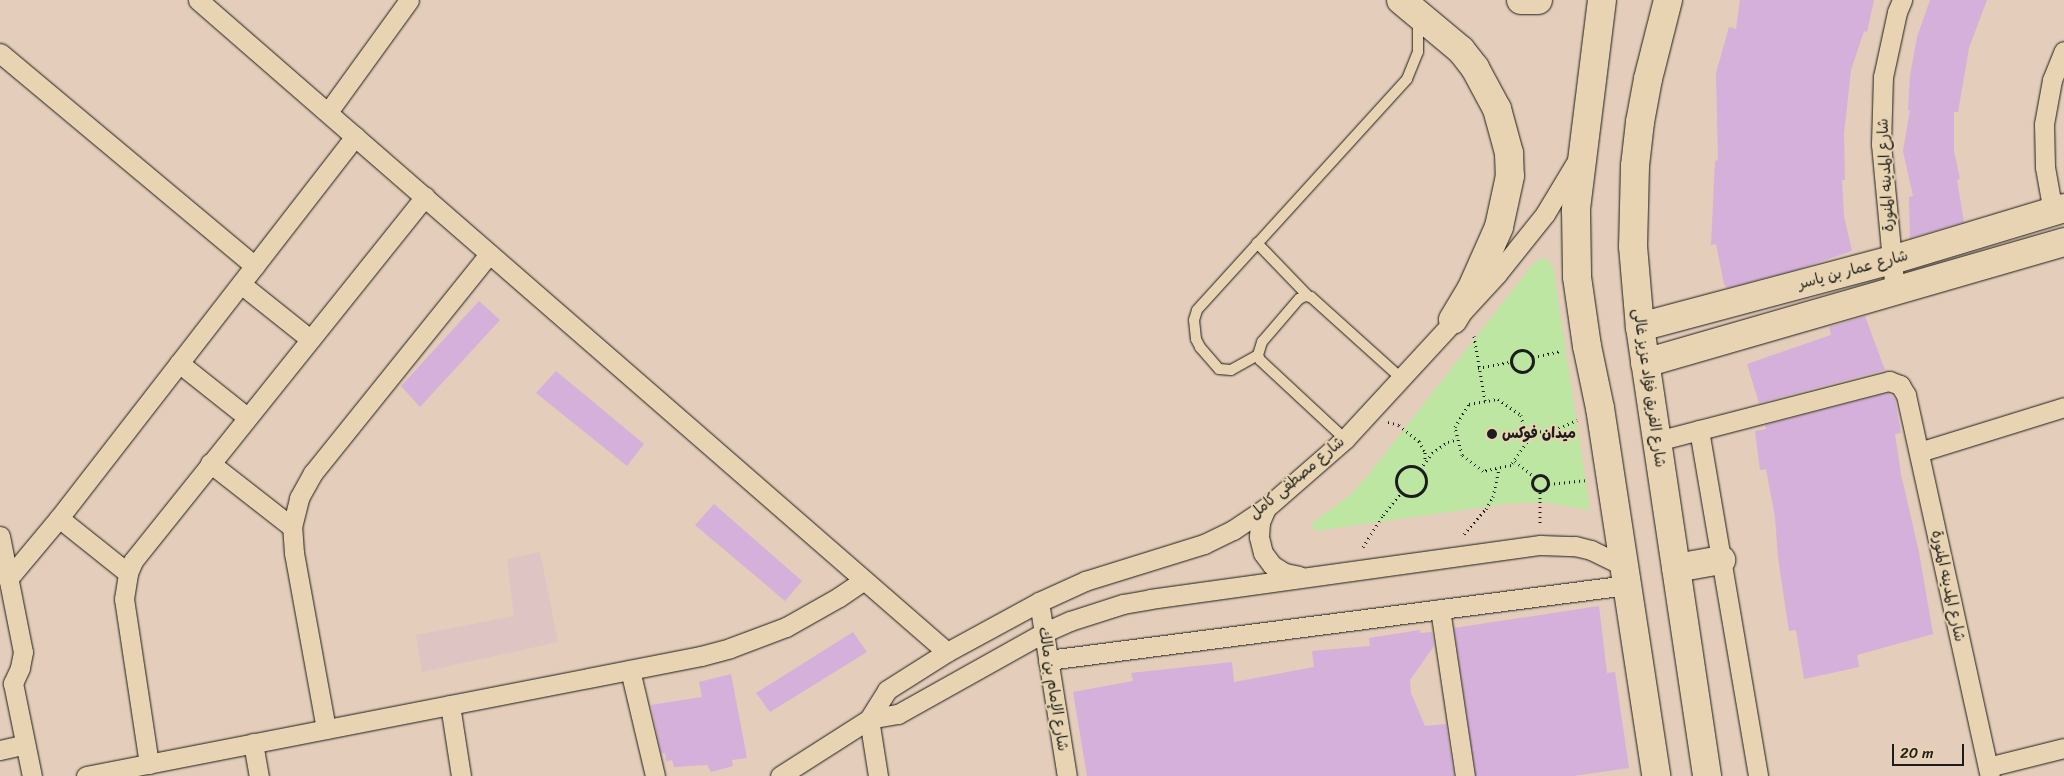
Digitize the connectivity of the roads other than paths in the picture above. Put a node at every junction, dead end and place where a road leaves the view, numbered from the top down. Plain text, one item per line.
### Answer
1 (198, 0) edge
2 (409, 0) edge
3 (1521, 0) edge
4 (1538, 0) edge
5 (1602, 0) edge
6 (1668, 0) edge
7 (1902, 0) edge
8 (1408, 6) edge
9 (2064, 51) edge
10 (0, 53) edge
11 (328, 112) junction
12 (355, 136) junction
13 (1584, 149) junction
14 (425, 197) junction
15 (2058, 210) edge
16 (2064, 242) edge
17 (1257, 243) junction
18 (489, 254) junction
19 (1892, 260) junction
20 (255, 266) junction
21 (241, 284) junction
22 (1895, 292) junction
23 (1308, 296) junction
24 (1461, 312) junction
25 (1640, 327) junction
26 (310, 340) junction
27 (1258, 355) junction
28 (180, 363) junction
29 (1645, 363) junction
30 (1401, 378) junction
31 (2064, 407) edge
32 (247, 417) junction
33 (1699, 430) junction
34 (1345, 440) junction
35 (1657, 441) junction
36 (1919, 452) junction
37 (210, 463) junction
38 (1266, 508) junction
39 (59, 518) junction
40 (292, 526) junction
41 (0, 536) edge
42 (1721, 560) junction
43 (1676, 568) junction
44 (128, 573) junction
45 (1625, 575) junction
46 (1300, 577) junction
47 (8, 579) junction
48 (864, 580) junction
49 (1039, 602) junction
50 (1440, 609) junction
51 (1043, 633) junction
52 (947, 652) junction
53 (1048, 660) junction
54 (630, 670) junction
55 (6, 680) edge
56 (450, 705) junction
57 (869, 719) junction
58 (326, 729) junction
59 (253, 743) junction
60 (25, 744) junction
61 (2064, 748) edge
62 (0, 750) edge
63 (148, 764) junction
64 (1989, 771) edge
65 (32, 776) edge
66 (86, 776) edge
67 (260, 776) edge
68 (461, 776) edge
69 (655, 776) edge
70 (780, 776) edge
71 (878, 776) edge
72 (1067, 776) edge
73 (1465, 776) edge
74 (1656, 776) edge
75 (1707, 776) edge
76 (1758, 776) edge

1 - 11 street
2 - 11 street
3 - 4 street
5 - 13 street
6 - 25 street, شارع الفريق فؤاد عزيز غالى
7 - 19 street, شارع المدينه المنورة
8 - 17 lane
8 - 24 street
9 - 15 street
10 - 20 street
11 - 12 street
12 - 14 street
12 - 20 street
13 - 24 street, شارع مصطفى كامل
13 - 45 street
14 - 18 street
14 - 26 street
15 - 19 street, شارع عمار بن ياسر
16 - 22 street, شارع عمار بن ياسر
17 - 23 lane
17 - 27 lane
18 - 40 street
18 - 48 street
19 - 22 street, شارع المدينه المنورة
19 - 25 street, شارع عمار بن ياسر
20 - 21 street
21 - 26 street
21 - 28 street
22 - 29 street, شارع عمار بن ياسر
23 - 27 lane
23 - 30 lane
24 - 30 street, شارع مصطفى كامل
25 - 29 street, شارع الفريق فؤاد عزيز غالى
26 - 32 street
27 - 34 lane
28 - 32 street
28 - 39 street
29 - 35 street, شارع الفريق فؤاد عزيز غالى
30 - 34 street, شارع مصطفى كامل
31 - 36 street
32 - 37 street
33 - 35 street
33 - 36 street, شارع المدينه المنورة
33 - 42 street
34 - 38 street, شارع مصطفى كامل
35 - 43 street, شارع الفريق فؤاد عزيز غالى
36 - 64 street, شارع المدينه المنورة
37 - 40 street
37 - 44 street
38 - 46 street
38 - 49 street, شارع مصطفى كامل
39 - 44 street
39 - 47 street
40 - 58 street
41 - 47 street
42 - 43 street
42 - 76 street
43 - 75 street, شارع الفريق فؤاد عزيز غالى
44 - 63 street
45 - 46 street, شارع مصطفى كامل
45 - 50 street
45 - 74 street
46 - 51 street, شارع مصطفى كامل
47 - 55 street
48 - 52 street
48 - 54 street
49 - 51 street, شارع الإمام بن مالك
49 - 52 street, شارع مصطفى كامل
50 - 53 street
50 - 73 street
51 - 53 street, شارع الإمام بن مالك
51 - 57 street, شارع مصطفى كامل
52 - 57 street, شارع مصطفى كامل
53 - 72 street, شارع الإمام بن مالك
54 - 56 street
54 - 69 street
55 - 60 street
56 - 58 street
56 - 68 street
57 - 70 street, شارع مصطفى كامل
57 - 71 street
58 - 59 street
59 - 63 street
59 - 67 street
60 - 62 street
60 - 65 street
61 - 64 street
63 - 66 street

